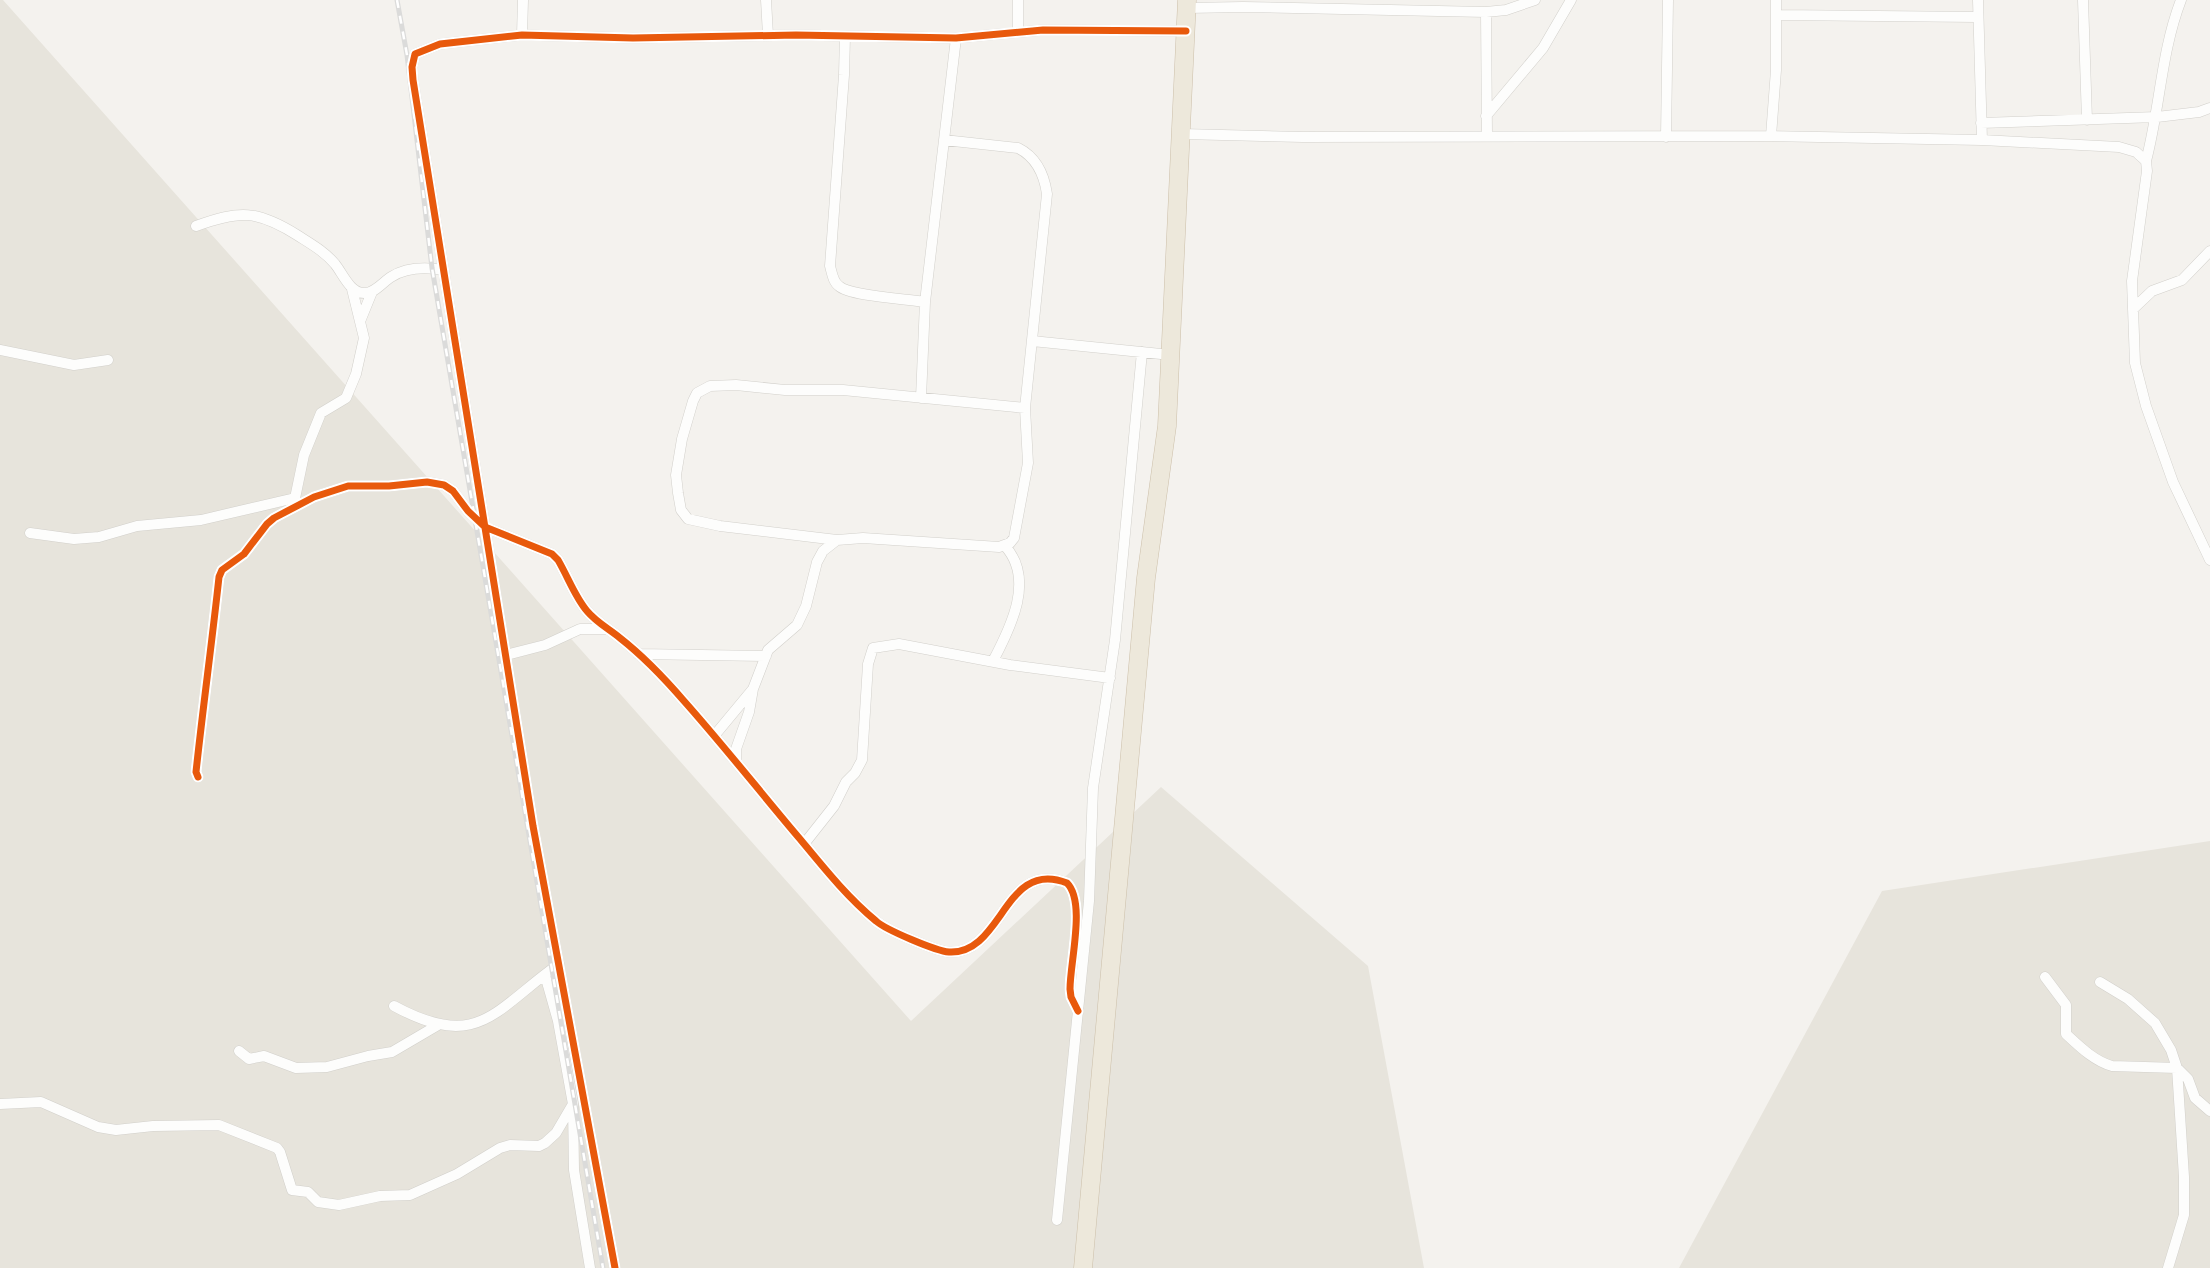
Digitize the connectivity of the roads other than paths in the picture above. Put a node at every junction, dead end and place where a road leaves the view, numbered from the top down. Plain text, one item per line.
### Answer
1 (523, 0) edge
2 (766, 0) edge
3 (1018, 0) edge
4 (1535, 0) edge
5 (1571, 0) edge
6 (1668, 0) edge
7 (1776, 0) edge
8 (1978, 0) edge
9 (2083, 0) edge
10 (2182, 0) edge
11 (1187, 4) edge
12 (1388, 5) edge
13 (1486, 12) junction
14 (1776, 15) junction
15 (1977, 16) junction
16 (1186, 31) junction
17 (1018, 32) junction
18 (522, 35) junction
19 (768, 35) junction
20 (845, 36) junction
21 (956, 38) junction
22 (2210, 108) edge
23 (1486, 116) junction
24 (2157, 117) junction
25 (2087, 120) junction
26 (1981, 124) junction
27 (1182, 134) junction
28 (1487, 136) junction
29 (1772, 136) junction
30 (1666, 137) junction
31 (944, 139) junction
32 (1982, 140) junction
33 (2146, 161) junction
34 (196, 226) dead end
35 (2210, 251) edge
36 (443, 270) junction
37 (352, 289) junction
38 (372, 292) junction
39 (925, 302) junction
40 (2133, 309) junction
41 (360, 320) junction
42 (1032, 341) junction
43 (0, 350) edge
44 (1142, 352) junction
45 (1171, 355) junction
46 (107, 360) dead end
47 (921, 398) junction
48 (1025, 408) junction
49 (294, 503) junction
50 (485, 527) junction
51 (30, 533) dead end
52 (837, 540) junction
53 (1005, 546) junction
54 (2210, 560) edge
55 (608, 629) junction
56 (638, 654) junction
57 (506, 655) junction
58 (766, 656) junction
59 (993, 661) junction
60 (1110, 678) junction
61 (753, 689) junction
62 (714, 736) junction
63 (736, 761) junction
64 (198, 777) dead end
65 (804, 844) junction
66 (559, 964) junction
67 (545, 975) junction
68 (2045, 977) dead end
69 (2100, 982) dead end
70 (394, 1006) dead end
71 (1078, 1011) junction
72 (438, 1025) junction
73 (239, 1051) dead end
74 (2177, 1068) junction
75 (0, 1104) edge
76 (573, 1104) junction
77 (2210, 1111) edge
78 (1057, 1220) dead end
79 (590, 1268) edge
80 (614, 1268) edge
81 (1083, 1268) edge
82 (2168, 1268) edge

1 - 18 street
2 - 19 street
3 - 17 street
4 - 13 street
5 - 23 street
6 - 30 street
7 - 14 street
8 - 15 street
9 - 25 street
10 - 24 street
11 - 12 street
11 - 16 highway
12 - 13 street
13 - 23 street
14 - 15 street
14 - 29 street
15 - 26 street
16 - 17 street
16 - 27 highway
17 - 21 street
18 - 19 street
18 - 36 street
19 - 20 street
20 - 21 street
20 - 39 street
21 - 31 street
22 - 24 street
23 - 28 street
24 - 25 street
24 - 33 street
25 - 26 street
26 - 32 street
27 - 28 street
27 - 45 highway
28 - 30 street
29 - 30 street
29 - 32 street
31 - 39 street
31 - 42 street
32 - 33 street
33 - 40 street
34 - 37 street
35 - 40 street
36 - 38 street
36 - 50 street
37 - 38 street
37 - 41 street
38 - 41 street
39 - 47 street
40 - 54 street
41 - 49 street
42 - 44 street
42 - 48 street
43 - 46 street
44 - 45 street
44 - 60 street
45 - 81 highway
47 - 48 street
47 - 52 street
48 - 53 street
49 - 50 street
49 - 51 street
49 - 64 street
50 - 55 street
50 - 57 street
52 - 53 street
52 - 58 street
53 - 59 street
55 - 56 street
55 - 57 street
56 - 58 street
56 - 62 street
57 - 66 street
58 - 61 street
59 - 60 street
59 - 65 street
60 - 71 street
61 - 62 street
61 - 63 street
62 - 63 street
63 - 65 street
65 - 71 street
66 - 67 street
66 - 80 street
67 - 72 street
67 - 76 street
68 - 74 street
69 - 74 street
70 - 72 street
71 - 78 street
72 - 73 street
74 - 77 street
74 - 82 street
75 - 76 street
76 - 79 street

